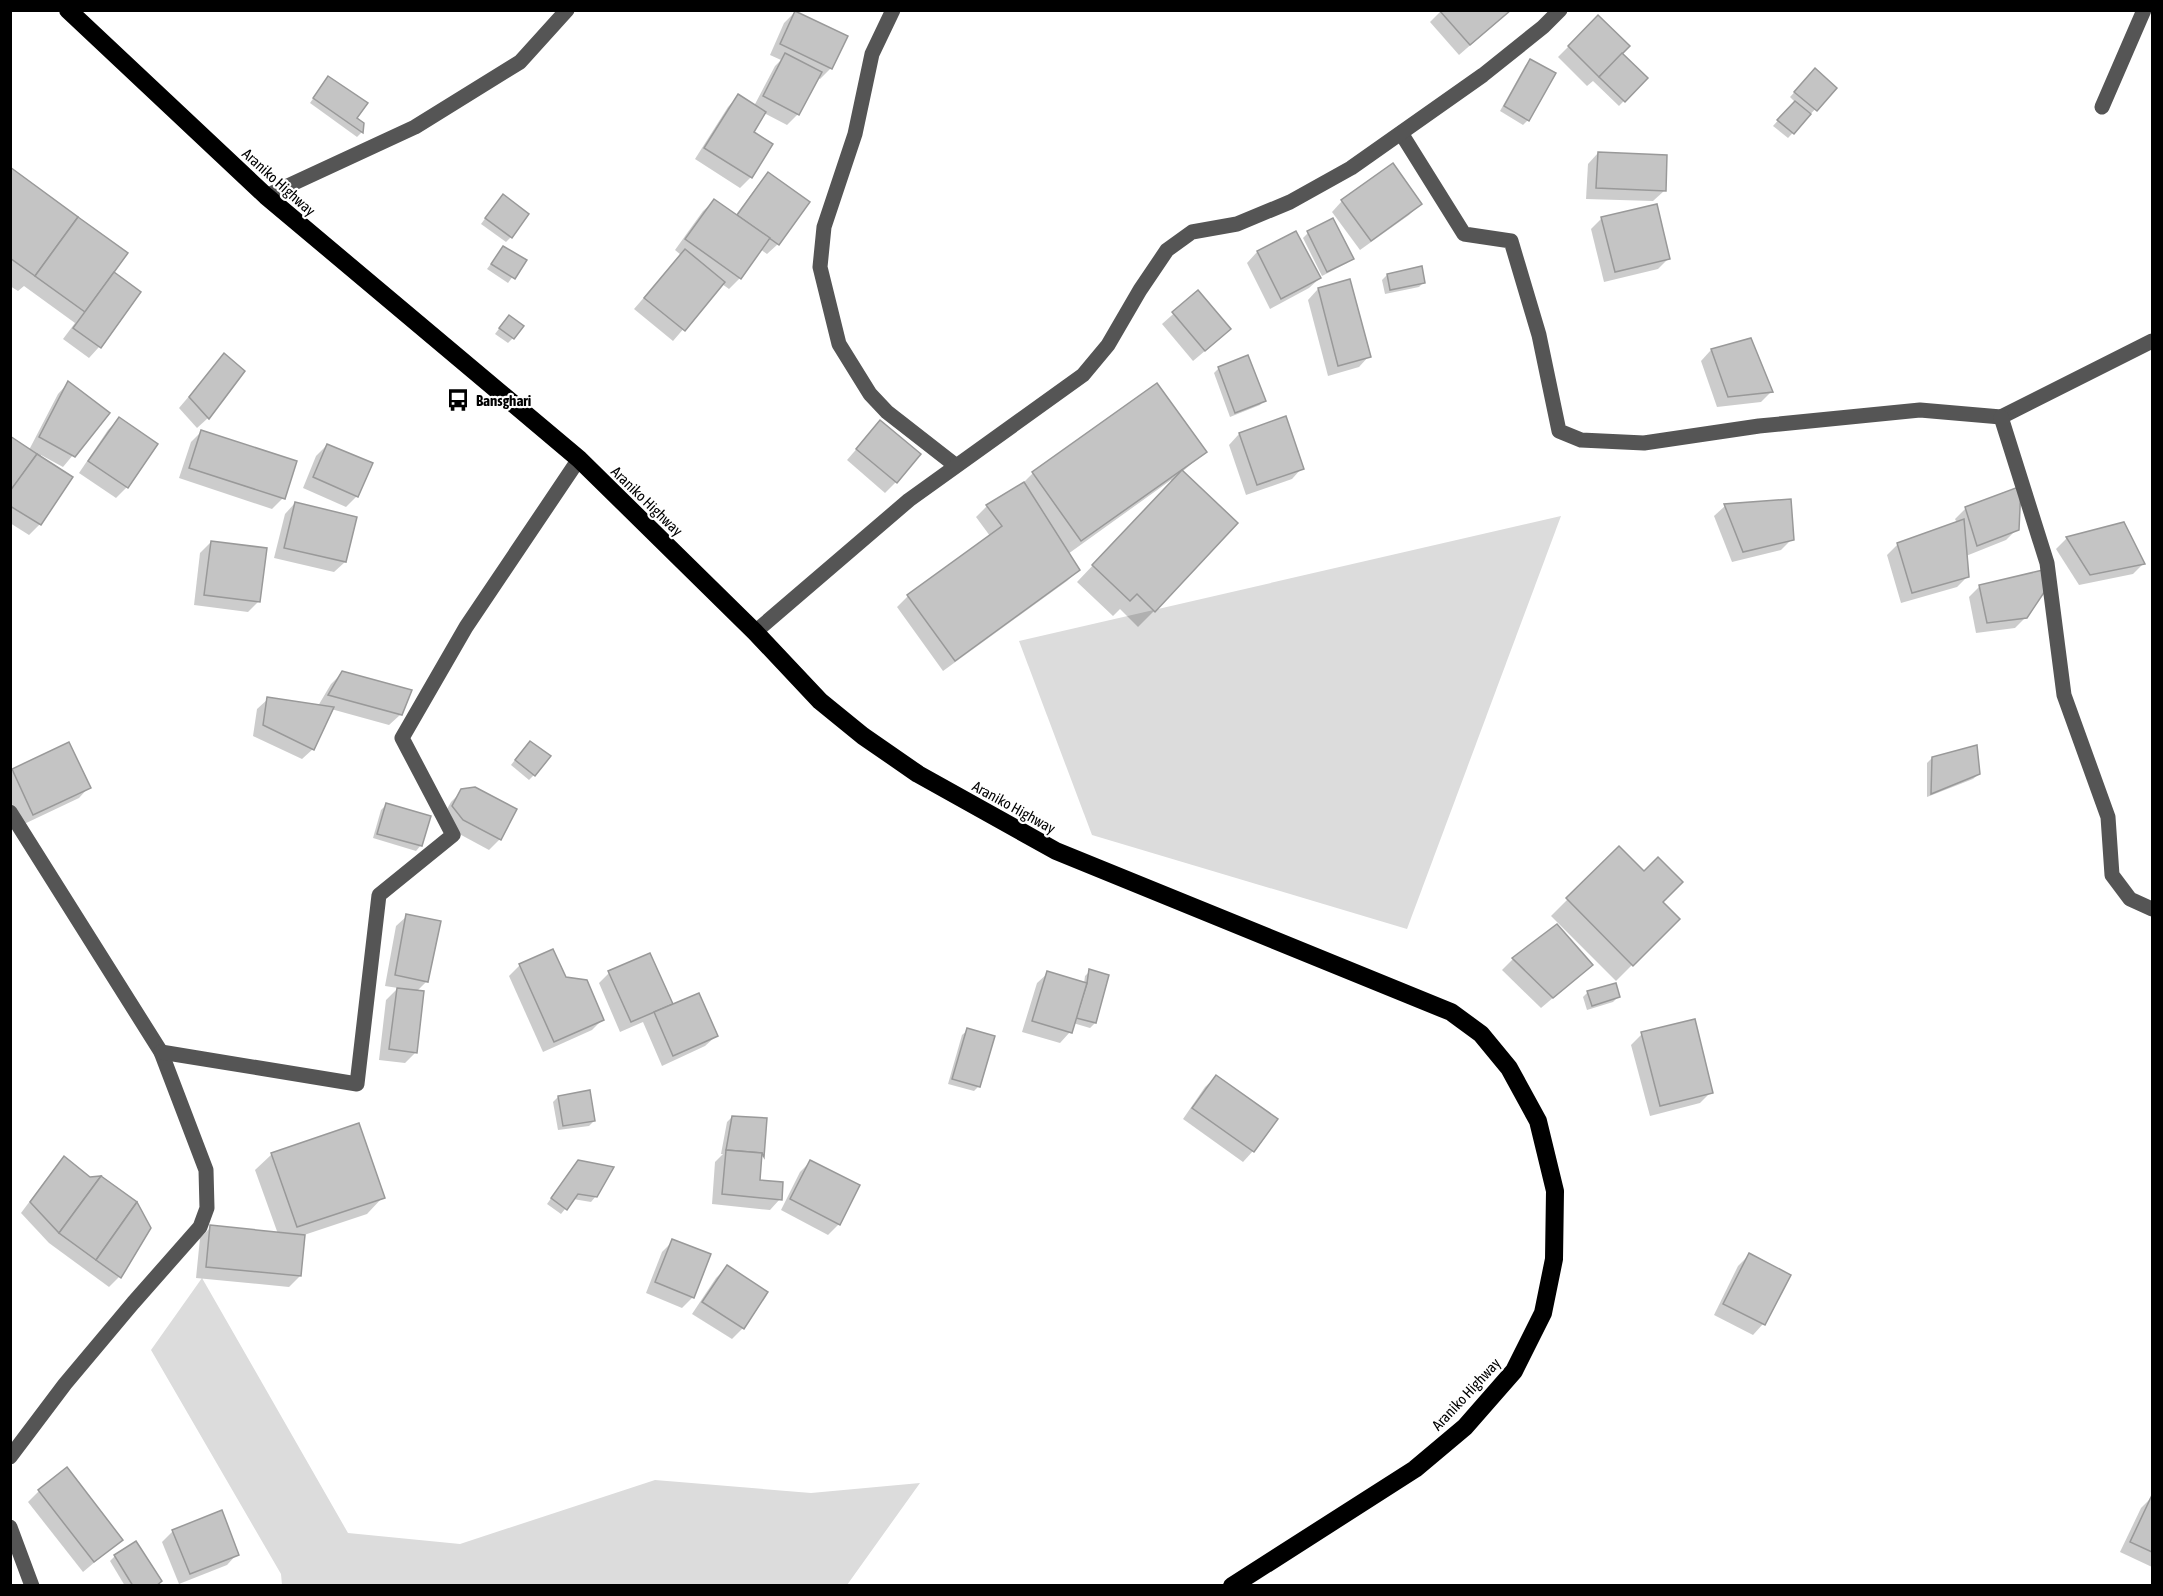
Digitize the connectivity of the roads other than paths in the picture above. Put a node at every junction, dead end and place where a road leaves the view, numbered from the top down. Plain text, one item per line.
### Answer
1 (68, 10) edge
2 (567, 10) edge
3 (893, 10) edge
4 (1560, 10) edge
5 (2144, 10) edge
6 (2102, 106) dead end
7 (1401, 133) junction
8 (266, 196) junction
9 (2152, 341) edge
10 (2001, 417) junction
11 (579, 459) junction
12 (955, 465) junction
13 (755, 632) junction
14 (10, 812) edge
15 (2152, 909) edge
16 (161, 1052) junction
17 (10, 1457) edge
18 (10, 1527) edge
19 (32, 1586) edge
20 (1232, 1586) edge

1 - 8 highway, Araniko Highway
2 - 8 street
3 - 12 street
4 - 7 street
5 - 6 street
7 - 10 street
7 - 12 street
8 - 11 highway, Araniko Highway
9 - 10 street
10 - 15 street
11 - 13 highway, Araniko Highway
11 - 16 street
12 - 13 street
13 - 20 highway, Araniko Highway
14 - 16 street
16 - 17 street
18 - 19 street

